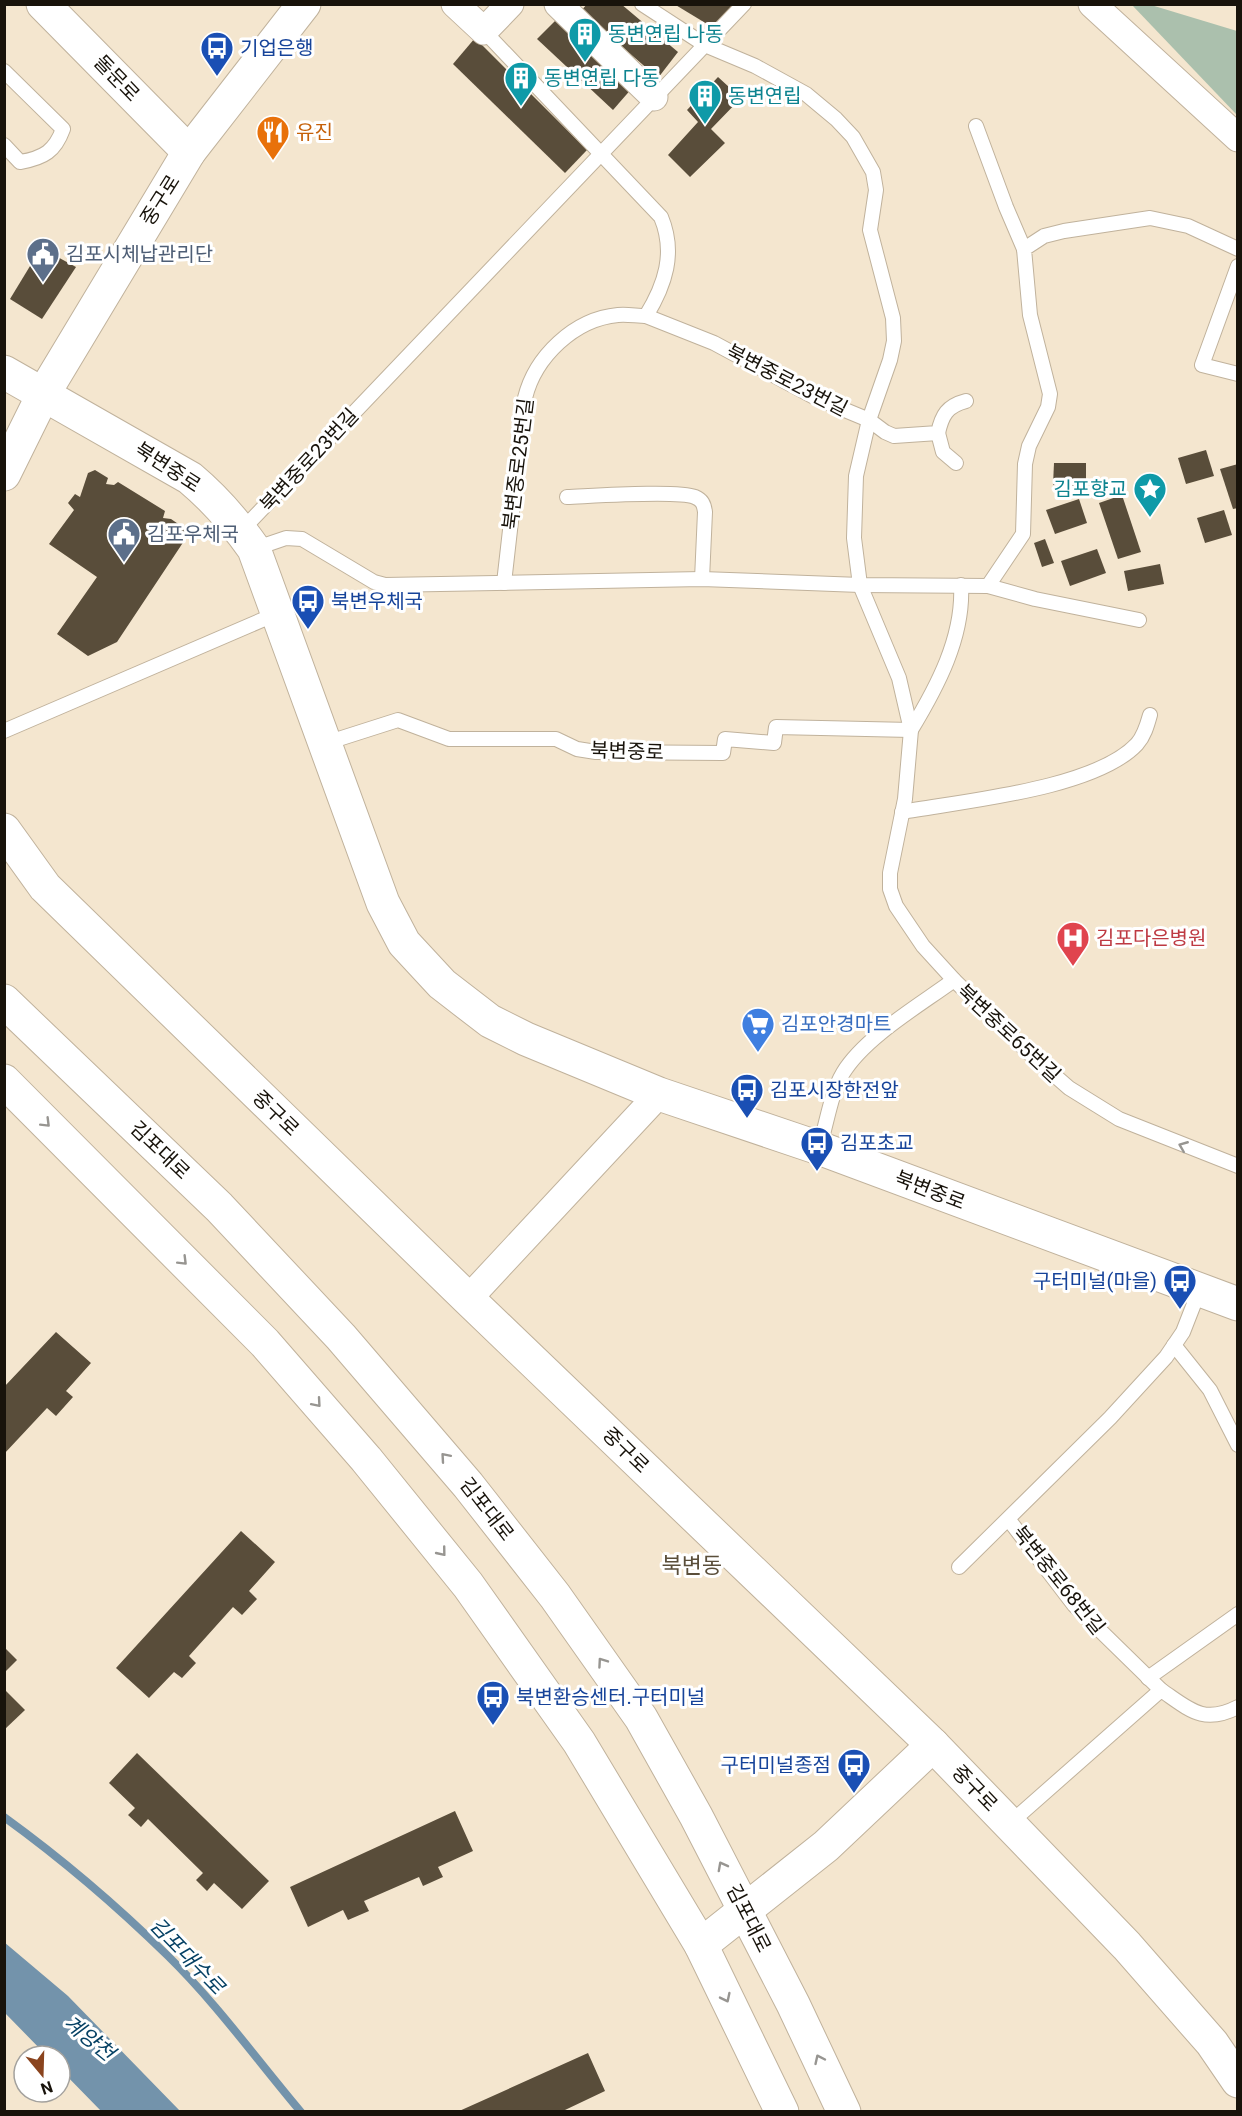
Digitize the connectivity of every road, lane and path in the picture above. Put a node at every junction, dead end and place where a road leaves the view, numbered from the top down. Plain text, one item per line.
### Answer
1 (43, 4) edge
2 (304, 4) edge
3 (455, 4) edge
4 (510, 4) edge
5 (558, 4) edge
6 (642, 4) edge
7 (744, 4) edge
8 (1092, 4) edge
9 (484, 32) junction
10 (705, 45) junction
11 (4, 70) edge
12 (654, 97) junction
13 (976, 126) dead end
14 (1238, 138) edge
15 (4, 146) edge
16 (189, 152) junction
17 (600, 153) junction
18 (1024, 249) junction
19 (1238, 249) edge
20 (1238, 266) edge
21 (646, 316) junction
22 (4, 372) edge
23 (1238, 374) edge
24 (44, 393) junction
25 (966, 401) dead end
26 (869, 420) junction
27 (938, 433) junction
28 (956, 463) dead end
29 (4, 474) edge
30 (567, 497) dead end
31 (247, 540) junction
32 (702, 579) junction
33 (504, 583) junction
34 (860, 585) junction
35 (961, 585) junction
36 (988, 586) junction
37 (276, 614) junction
38 (1139, 620) dead end
39 (1150, 716) dead end
40 (910, 730) junction
41 (4, 731) edge
42 (326, 743) junction
43 (902, 812) junction
44 (4, 830) edge
45 (954, 980) junction
46 (4, 1001) edge
47 (4, 1081) edge
48 (659, 1094) junction
49 (819, 1148) junction
50 (1238, 1166) edge
51 (1199, 1291) junction
52 (468, 1299) junction
53 (1238, 1304) edge
54 (1174, 1345) junction
55 (1238, 1445) edge
56 (1009, 1520) junction
57 (959, 1567) dead end
58 (1238, 1614) edge
59 (1148, 1678) junction
60 (1161, 1690) junction
61 (1238, 1707) edge
62 (933, 1744) junction
63 (1010, 1824) junction
64 (746, 1910) junction
65 (701, 1945) junction
66 (1225, 2044) edge
67 (1238, 2081) edge
68 (782, 2112) edge
69 (844, 2112) edge

1 - 16 street, 돌문로
2 - 16 street, 중구로
3 - 9 street
4 - 9 street
5 - 12 street
6 - 10 lane
7 - 10 lane, 북변중로23번길
8 - 14 street
9 - 17 lane
10 - 12 lane, 북변중로23번길
10 - 26 lane, 북변중로23번길
11 - 15 lane
12 - 17 lane, 북변중로23번길
13 - 18 lane
16 - 24 street, 중구로
17 - 21 lane
17 - 31 lane, 북변중로23번길
18 - 19 lane
18 - 36 lane
20 - 23 lane
21 - 26 lane, 북변중로23번길
21 - 33 lane, 북변중로25번길
22 - 24 street, 북변중로
24 - 29 street, 중구로
24 - 31 street, 북변중로
25 - 27 lane
26 - 27 lane
26 - 34 lane
27 - 28 lane
30 - 32 lane
31 - 33 lane
31 - 37 street, 북변중로
32 - 33 lane
32 - 34 lane
34 - 35 lane
34 - 40 lane, 북변중로65번길
35 - 36 lane
35 - 40 lane
36 - 38 lane
37 - 41 lane
37 - 42 street, 북변중로
39 - 43 lane
40 - 42 lane, 북변중로
40 - 43 lane, 북변중로65번길
42 - 48 street, 북변중로
43 - 45 lane, 북변중로65번길
44 - 52 street, 중구로
45 - 49 lane
50 -> 45 lane, 북변중로65번길
64 -> 46 street, 김포대로
47 -> 65 street
48 - 49 street, 북변중로
48 - 52 street
49 - 51 street, 북변중로
51 - 53 street, 북변중로
51 - 54 lane
52 - 62 street, 중구로
54 - 55 lane
54 - 56 lane
56 - 57 lane
56 - 59 lane, 북변중로68번길
58 - 59 lane
59 - 60 lane, 북변중로68번길
60 - 61 lane, 북변중로68번길
60 - 63 lane
62 - 63 street, 중구로
62 - 64 street
63 - 66 street, 중구로
64 - 65 street
69 -> 64 street, 김포대로
65 -> 68 street
66 - 67 street, 중구로

